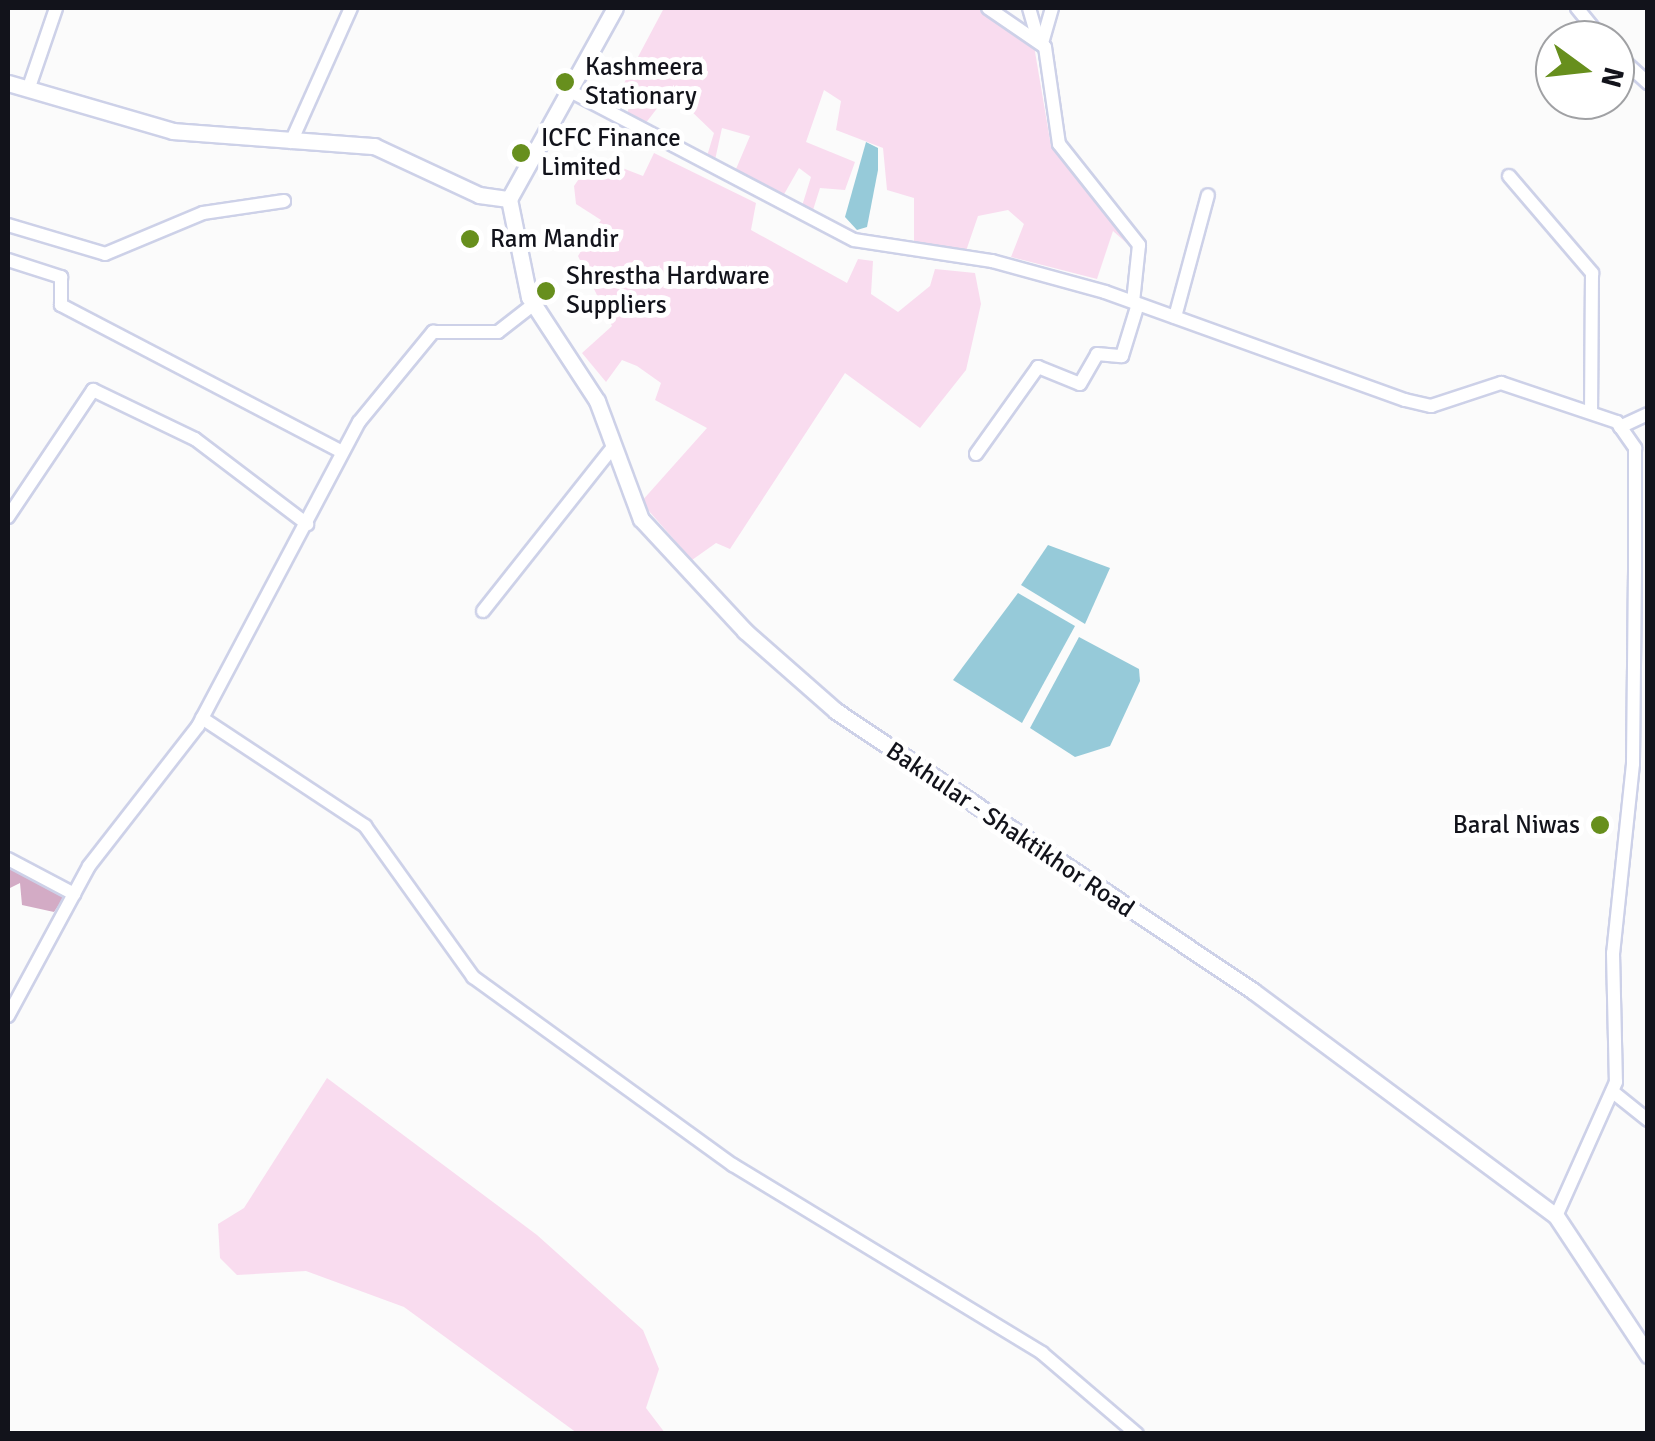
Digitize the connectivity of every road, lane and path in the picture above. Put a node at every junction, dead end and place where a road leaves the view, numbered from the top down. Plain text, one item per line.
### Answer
1 (56, 8) edge
2 (350, 8) edge
3 (615, 8) edge
4 (988, 8) edge
5 (1029, 8) edge
6 (1052, 8) edge
7 (1039, 40) junction
8 (8, 84) edge
9 (28, 90) junction
10 (572, 92) junction
11 (291, 142) junction
12 (1510, 176) dead end
13 (1208, 196) dead end
14 (510, 199) junction
15 (284, 201) dead end
16 (8, 225) edge
17 (8, 260) edge
18 (1136, 303) junction
19 (534, 304) junction
20 (1175, 317) junction
21 (1591, 412) junction
22 (1648, 414) edge
23 (1620, 427) junction
24 (614, 446) junction
25 (342, 452) junction
26 (976, 454) dead end
27 (8, 517) edge
28 (307, 524) junction
29 (483, 612) dead end
30 (202, 718) junction
31 (1640, 766) edge
32 (8, 859) edge
33 (74, 894) junction
34 (8, 1016) edge
35 (1613, 1092) junction
36 (1648, 1120) edge
37 (1556, 1216) junction
38 (1648, 1355) edge
39 (1137, 1434) edge

1 - 9 street
2 - 11 street
3 - 10 street
4 - 7 street
5 - 7 street
6 - 7 street
7 - 18 street
8 - 9 street
9 - 11 street
10 - 14 street
10 - 18 street
11 - 14 street
12 - 21 street
13 - 20 street
14 - 19 street, Bakhular - Shaktikhor Road
15 - 16 street
17 - 25 street
18 - 20 street
18 - 26 street
19 - 24 street, Bakhular - Shaktikhor Road
19 - 25 street
20 - 21 street
21 - 23 street
22 - 23 street
23 - 31 street
24 - 29 street
24 - 37 street, Bakhular - Shaktikhor Road
25 - 28 street
27 - 28 street
28 - 30 street
30 - 33 street
30 - 39 street
31 - 35 street
32 - 33 street
33 - 34 street
35 - 36 street
35 - 37 street
37 - 38 street, Bakhular - Shaktikhor Road

